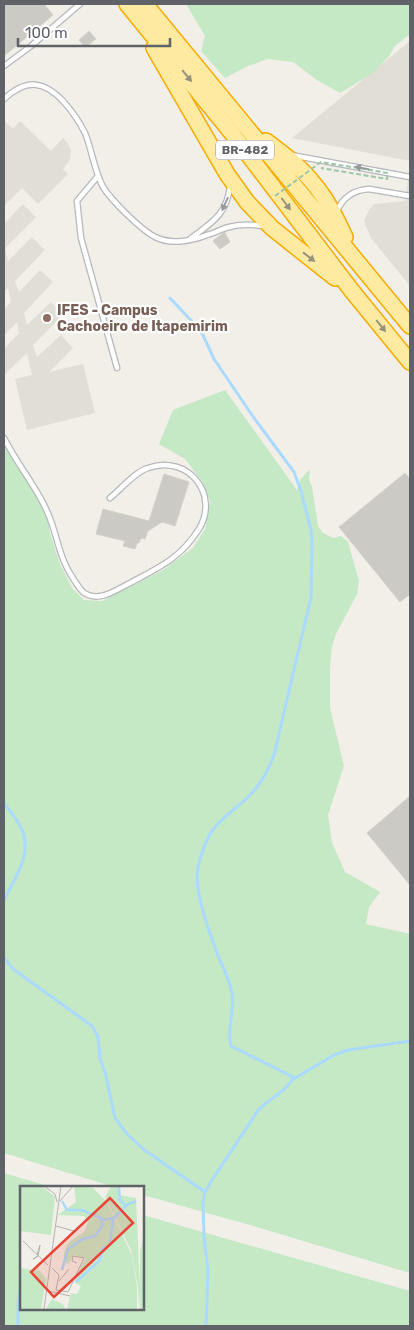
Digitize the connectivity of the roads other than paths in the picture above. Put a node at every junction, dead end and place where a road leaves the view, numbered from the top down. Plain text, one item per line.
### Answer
1 (80, 4) edge
2 (135, 6) edge
3 (4, 66) edge
4 (4, 99) edge
5 (242, 121) junction
6 (281, 153) junction
7 (98, 176) junction
8 (410, 176) edge
9 (230, 179) junction
10 (410, 196) edge
11 (336, 218) junction
12 (272, 228) junction
13 (189, 240) junction
14 (358, 262) junction
15 (352, 291) junction
16 (410, 326) edge
17 (410, 362) edge
18 (118, 368) dead end
19 (4, 438) edge
20 (110, 498) dead end

1 - 3 lane
2 - 5 highway, BR-482
2 - 9 highway
2 -> 15 highway, BR-482
4 - 7 lane
5 - 6 highway
5 - 14 highway, BR-482
8 -> 6 lane
6 - 11 highway
7 - 13 lane
7 - 18 lane
9 - 12 highway
9 -> 13 lane
10 - 11 lane
11 - 14 highway
12 - 13 lane
12 -> 15 highway
14 - 16 highway, BR-482
15 -> 17 highway, BR-482
19 - 20 lane

